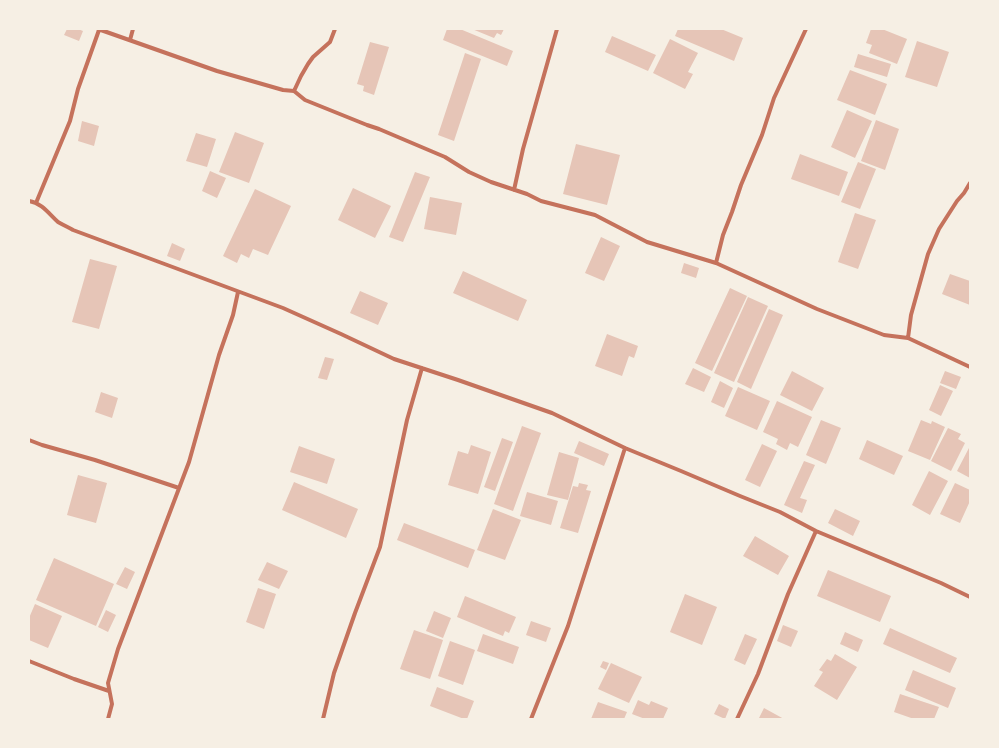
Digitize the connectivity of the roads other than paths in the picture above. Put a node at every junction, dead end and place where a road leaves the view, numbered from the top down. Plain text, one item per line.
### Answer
1 (98, 29) edge
2 (133, 29) edge
3 (336, 29) edge
4 (557, 29) edge
5 (806, 29) edge
6 (130, 40) junction
7 (294, 91) junction
8 (970, 182) edge
9 (514, 190) junction
10 (29, 201) edge
11 (36, 203) junction
12 (716, 263) junction
13 (238, 292) junction
14 (908, 338) junction
15 (970, 367) edge
16 (422, 368) junction
17 (29, 440) edge
18 (625, 448) junction
19 (180, 488) junction
20 (816, 530) junction
21 (970, 597) edge
22 (29, 661) edge
23 (110, 691) junction
24 (108, 719) edge
25 (323, 719) edge
26 (531, 719) edge
27 (737, 719) edge

1 - 6 street
1 - 11 street
2 - 6 street
3 - 7 street
4 - 9 street
5 - 12 street
6 - 7 street
7 - 9 street
8 - 14 street
9 - 12 street
10 - 11 street
11 - 13 street
12 - 14 street
13 - 16 street
13 - 19 street
14 - 15 street
16 - 18 street
16 - 25 street
17 - 19 street
18 - 20 street
18 - 26 street
19 - 23 street
20 - 21 street
20 - 27 street
22 - 23 street
23 - 24 street

